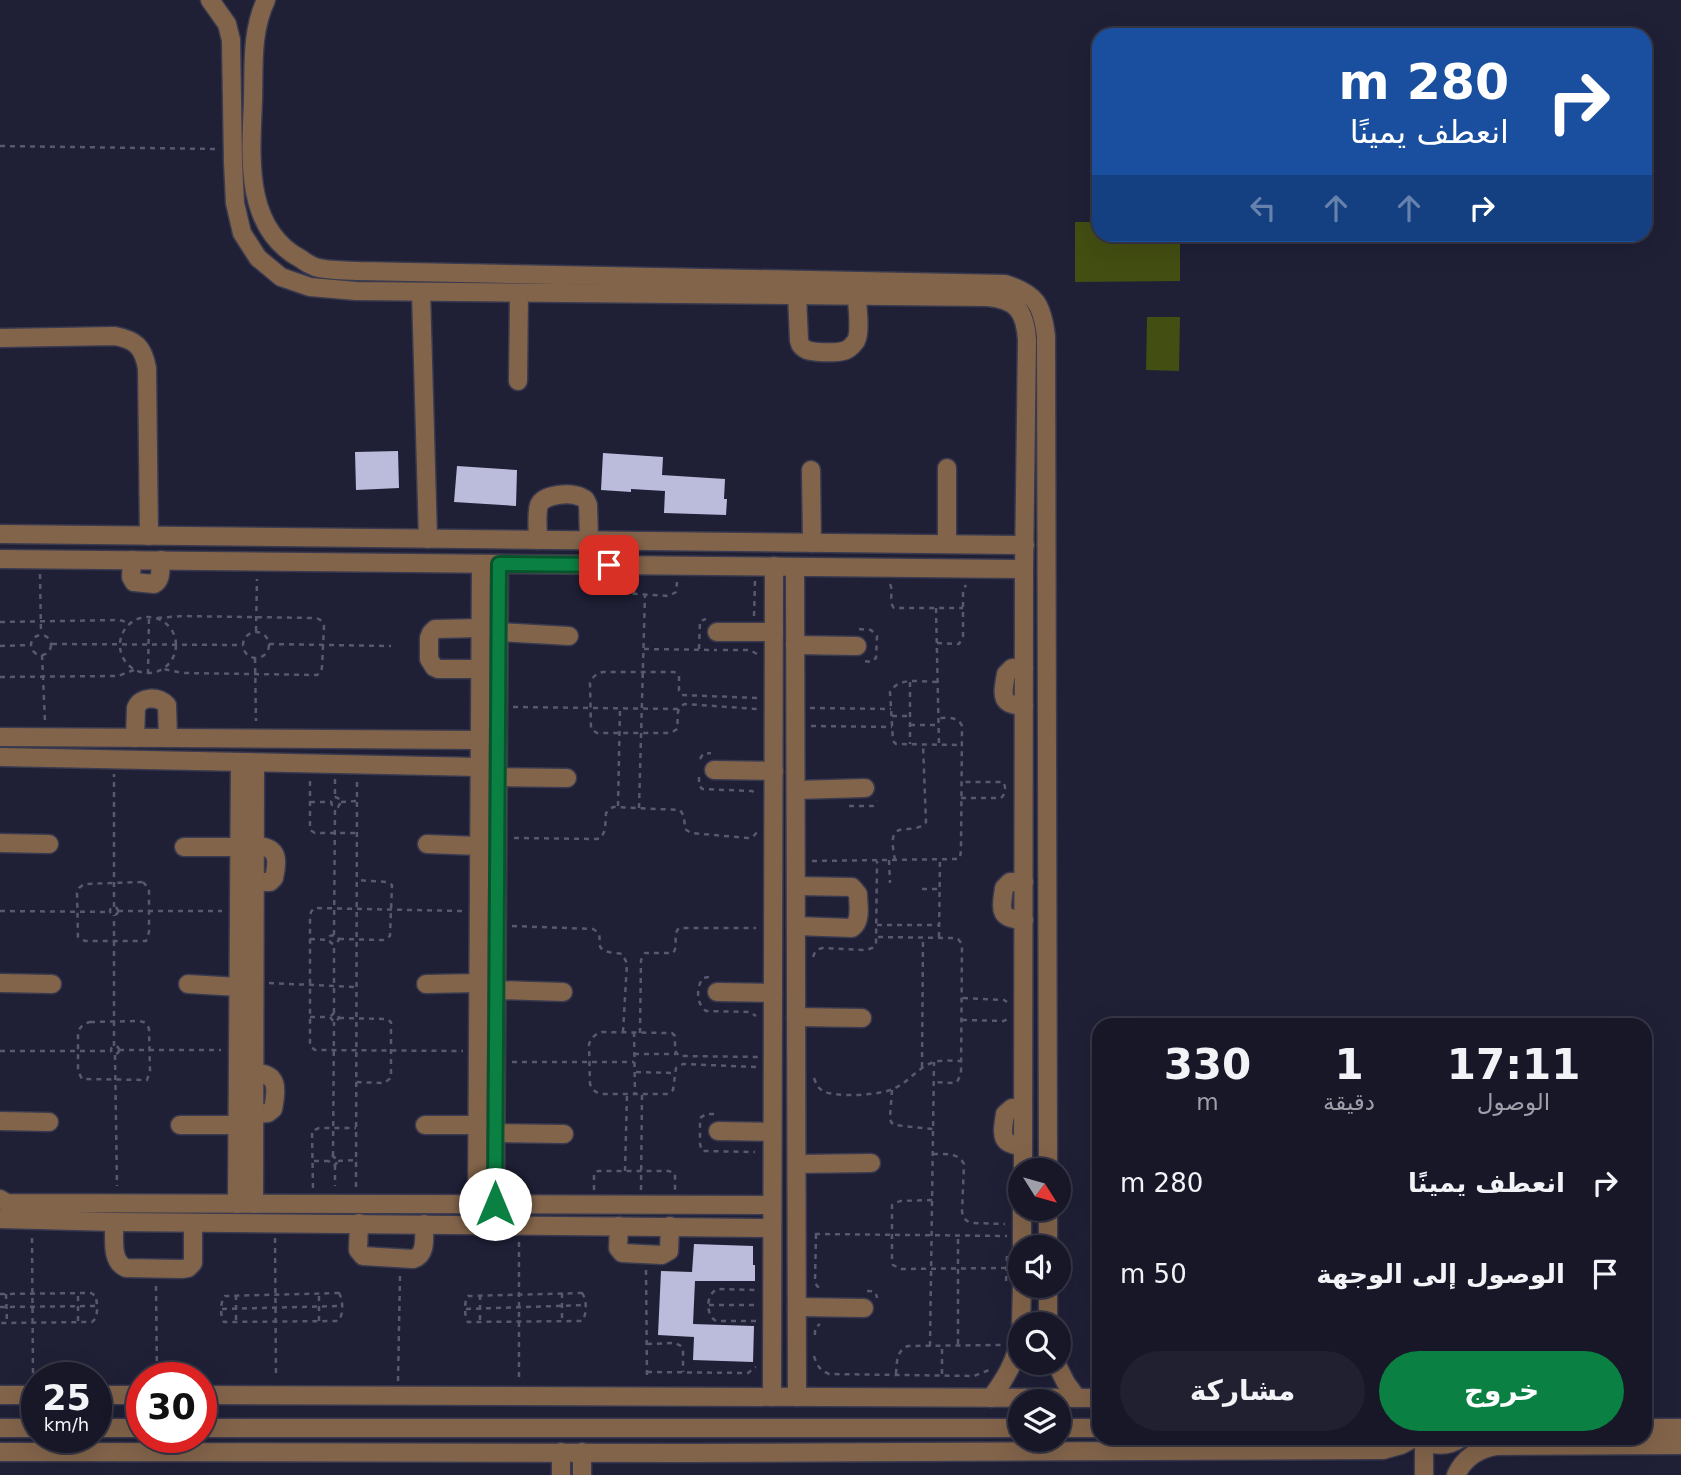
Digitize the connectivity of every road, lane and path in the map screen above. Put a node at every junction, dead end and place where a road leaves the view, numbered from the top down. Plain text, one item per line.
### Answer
1 (210, 0) edge
2 (266, 0) edge
3 (254, 39) junction
4 (231, 40) junction
5 (0, 146) edge
6 (233, 149) junction
7 (689, 286) junction
8 (421, 292) junction
9 (519, 293) junction
10 (797, 295) junction
11 (857, 296) junction
12 (0, 338) edge
13 (518, 381) dead end
14 (947, 468) dead end
15 (811, 470) dead end
16 (0, 534) edge
17 (149, 536) junction
18 (428, 539) junction
19 (538, 540) junction
20 (589, 540) junction
21 (812, 543) junction
22 (947, 544) junction
23 (1025, 545) junction
24 (0, 559) edge
25 (39, 559) junction
26 (258, 561) junction
27 (490, 564) junction
28 (774, 566) junction
29 (795, 567) junction
30 (1024, 569) junction
31 (756, 571) dead end
32 (885, 581) dead end
33 (969, 583) dead end
34 (645, 594) dead end
35 (936, 608) junction
36 (963, 608) junction
37 (149, 617) junction
38 (256, 617) junction
39 (157, 618) junction
40 (751, 619) dead end
41 (0, 622) edge
42 (41, 622) junction
43 (131, 623) junction
44 (711, 625) joint
45 (489, 630) junction
46 (256, 631) junction
47 (774, 632) junction
48 (41, 634) junction
49 (569, 636) dead end
50 (937, 643) junction
51 (52, 644) junction
52 (269, 644) junction
53 (31, 645) junction
54 (119, 645) junction
55 (149, 645) junction
56 (176, 645) junction
57 (243, 645) junction
58 (323, 645) junction
59 (795, 645) junction
60 (856, 645) junction
61 (0, 646) edge
62 (391, 646) dead end
63 (644, 649) junction
64 (699, 649) junction
65 (42, 655) junction
66 (760, 656) dead end
67 (255, 658) junction
68 (163, 669) junction
69 (480, 669) junction
70 (134, 670) junction
71 (643, 671) junction
72 (148, 674) junction
73 (256, 675) junction
74 (43, 676) junction
75 (0, 677) edge
76 (910, 681) junction
77 (937, 682) junction
78 (760, 698) dead end
79 (498, 707) junction
80 (591, 708) junction
81 (620, 708) junction
82 (642, 708) junction
83 (807, 708) dead end
84 (678, 709) junction
85 (760, 709) dead end
86 (891, 709) junction
87 (891, 716) junction
88 (910, 716) junction
89 (938, 718) junction
90 (910, 725) junction
91 (938, 725) junction
92 (807, 726) dead end
93 (892, 727) junction
94 (642, 732) junction
95 (619, 733) junction
96 (0, 737) edge
97 (46, 737) junction
98 (135, 738) junction
99 (168, 738) junction
100 (257, 739) junction
101 (480, 740) junction
102 (910, 744) junction
103 (923, 745) junction
104 (939, 745) junction
105 (961, 746) junction
106 (0, 757) edge
107 (114, 760) junction
108 (247, 763) junction
109 (311, 764) junction
110 (708, 764) joint
111 (357, 765) junction
112 (480, 767) junction
113 (774, 771) junction
114 (498, 777) junction
115 (567, 778) dead end
116 (961, 782) junction
117 (796, 790) junction
118 (871, 794) joint
119 (759, 797) dead end
120 (961, 798) junction
121 (310, 802) junction
122 (331, 802) junction
123 (341, 802) junction
124 (357, 802) junction
125 (845, 806) dead end
126 (335, 807) junction
127 (618, 807) junction
128 (639, 808) junction
129 (758, 828) dead end
130 (1048, 828) junction
131 (1024, 829) junction
132 (335, 833) junction
133 (356, 833) junction
134 (497, 838) junction
135 (0, 843) edge
136 (49, 844) dead end
137 (427, 844) dead end
138 (247, 846) junction
139 (479, 846) junction
140 (184, 847) dead end
141 (809, 859) dead end
142 (889, 860) junction
143 (895, 860) junction
144 (940, 860) junction
145 (356, 880) junction
146 (114, 883) junction
147 (890, 883) dead end
148 (796, 886) junction
149 (922, 889) dead end
150 (939, 889) junction
151 (114, 907) junction
152 (334, 908) junction
153 (356, 909) junction
154 (391, 909) junction
155 (0, 911) edge
156 (77, 911) junction
157 (118, 911) junction
158 (149, 911) junction
159 (239, 911) junction
160 (479, 911) junction
161 (110, 912) junction
162 (114, 915) junction
163 (497, 925) junction
164 (877, 925) dead end
165 (939, 925) junction
166 (796, 926) junction
167 (773, 929) junction
168 (334, 935) junction
169 (877, 937) dead end
170 (923, 937) junction
171 (939, 937) junction
172 (310, 939) junction
173 (339, 939) junction
174 (329, 940) junction
175 (356, 940) junction
176 (114, 941) junction
177 (334, 944) junction
178 (0, 983) edge
179 (52, 984) dead end
180 (187, 984) dead end
181 (426, 984) dead end
182 (478, 984) junction
183 (246, 985) junction
184 (310, 985) junction
185 (718, 985) joint
186 (334, 986) junction
187 (356, 987) junction
188 (496, 990) junction
189 (563, 992) dead end
190 (773, 993) junction
191 (963, 998) junction
192 (1008, 1004) dead end
193 (334, 1013) junction
194 (1008, 1016) dead end
195 (310, 1017) junction
196 (330, 1017) junction
197 (796, 1017) junction
198 (339, 1018) junction
199 (356, 1018) junction
200 (758, 1018) dead end
201 (862, 1018) dead end
202 (962, 1020) junction
203 (114, 1022) junction
204 (334, 1022) junction
205 (623, 1032) junction
206 (634, 1032) junction
207 (640, 1032) junction
208 (114, 1046) junction
209 (119, 1050) junction
210 (150, 1050) junction
211 (238, 1050) junction
212 (334, 1050) junction
213 (356, 1050) junction
214 (391, 1050) junction
215 (0, 1051) edge
216 (77, 1051) junction
217 (111, 1051) junction
218 (478, 1051) junction
219 (634, 1054) junction
220 (676, 1054) junction
221 (115, 1055) junction
222 (759, 1057) dead end
223 (496, 1062) junction
224 (590, 1062) junction
225 (634, 1062) junction
226 (934, 1062) dead end
227 (759, 1068) dead end
228 (922, 1068) dead end
229 (634, 1072) junction
230 (675, 1073) junction
231 (115, 1081) junction
232 (356, 1082) junction
233 (934, 1082) junction
234 (892, 1090) dead end
235 (627, 1094) junction
236 (635, 1094) junction
237 (642, 1094) junction
238 (0, 1121) edge
239 (49, 1122) dead end
240 (719, 1123) joint
241 (180, 1125) dead end
242 (238, 1125) junction
243 (425, 1125) dead end
244 (478, 1125) junction
245 (334, 1128) junction
246 (356, 1128) junction
247 (933, 1129) junction
248 (772, 1132) junction
249 (496, 1133) junction
250 (564, 1134) dead end
251 (933, 1154) junction
252 (758, 1155) dead end
253 (333, 1156) junction
254 (1020, 1158) edge
255 (1048, 1158) edge
256 (356, 1160) junction
257 (313, 1161) junction
258 (329, 1161) junction
259 (338, 1161) junction
260 (871, 1163) dead end
261 (797, 1164) junction
262 (335, 1165) junction
263 (625, 1171) junction
264 (641, 1171) junction
265 (596, 1192) dead end
266 (641, 1193) dead end
267 (675, 1194) dead end
268 (0, 1199) edge
269 (932, 1200) junction
270 (117, 1203) junction
271 (246, 1204) junction
272 (314, 1204) junction
273 (335, 1204) junction
274 (356, 1204) junction
275 (486, 1204) junction
276 (772, 1205) junction
277 (0, 1219) edge
278 (32, 1220) junction
279 (114, 1222) junction
280 (193, 1223) junction
281 (275, 1223) junction
282 (359, 1223) junction
283 (424, 1224) junction
284 (1008, 1224) dead end
285 (519, 1225) junction
286 (619, 1226) junction
287 (670, 1226) junction
288 (772, 1228) junction
289 (797, 1234) junction
290 (816, 1234) junction
291 (891, 1235) junction
292 (932, 1235) junction
293 (958, 1236) junction
294 (1007, 1236) dead end
295 (400, 1258) junction
296 (1008, 1263) edge
297 (649, 1266) dead end
298 (958, 1268) junction
299 (1006, 1268) junction
300 (156, 1269) junction
301 (931, 1269) junction
302 (1008, 1272) edge
303 (824, 1291) dead end
304 (858, 1291) dead end
305 (33, 1293) junction
306 (78, 1293) junction
307 (319, 1293) junction
308 (562, 1293) junction
309 (0, 1294) edge
310 (6, 1294) junction
311 (275, 1294) junction
312 (519, 1294) junction
313 (236, 1295) junction
314 (480, 1295) junction
315 (585, 1305) junction
316 (709, 1305) junction
317 (757, 1305) junction
318 (97, 1306) junction
319 (319, 1306) junction
320 (341, 1306) junction
321 (562, 1306) junction
322 (0, 1307) edge
323 (6, 1307) junction
324 (33, 1307) junction
325 (78, 1307) junction
326 (275, 1307) junction
327 (519, 1307) junction
328 (797, 1307) junction
329 (236, 1308) junction
330 (480, 1308) junction
331 (871, 1308) joint
332 (222, 1309) junction
333 (466, 1309) junction
334 (319, 1321) junction
335 (562, 1321) junction
336 (236, 1322) junction
337 (276, 1322) junction
338 (480, 1322) junction
339 (519, 1322) junction
340 (0, 1323) edge
341 (7, 1323) junction
342 (33, 1323) junction
343 (78, 1323) junction
344 (823, 1324) dead end
345 (814, 1343) dead end
346 (647, 1344) junction
347 (930, 1346) junction
348 (942, 1346) junction
349 (958, 1346) junction
350 (1002, 1354) dead end
351 (814, 1355) dead end
352 (758, 1361) dead end
353 (34, 1362) edge
354 (158, 1362) edge
355 (990, 1369) dead end
356 (647, 1372) junction
357 (1008, 1372) edge
358 (683, 1373) junction
359 (896, 1374) junction
360 (1062, 1375) edge
361 (942, 1376) junction
362 (0, 1395) edge
363 (21, 1395) edge
364 (217, 1395) edge
365 (276, 1396) junction
366 (398, 1396) junction
367 (519, 1396) junction
368 (647, 1396) junction
369 (772, 1397) junction
370 (797, 1397) junction
371 (991, 1398) junction
372 (1077, 1398) junction
373 (1092, 1398) edge
374 (576, 1427) junction
375 (0, 1428) edge
376 (21, 1428) edge
377 (217, 1428) edge
378 (1008, 1428) edge
379 (1071, 1428) edge
380 (1092, 1428) edge
381 (1652, 1428) edge
382 (1681, 1428) edge
383 (1398, 1445) edge
384 (1420, 1445) edge
385 (1458, 1445) edge
386 (1681, 1446) edge
387 (0, 1452) edge
388 (574, 1452) junction
389 (561, 1475) edge
390 (582, 1475) edge
391 (1424, 1475) edge
392 (1456, 1475) edge

1 - 4 street
2 - 3 street
3 - 4 street
3 - 7 street
4 - 6 street
5 - 6 path
6 - 8 street
7 - 9 street
7 - 10 street
7 - 130 street
8 - 9 street
8 - 18 street
9 - 13 street
10 - 11 street
10 - 11 street
11 - 23 street
12 - 17 street
14 - 22 street
15 - 21 street
16 - 17 street
17 - 18 street
18 - 19 street
19 - 20 street
19 - 20 street
20 - 21 street
21 - 22 street
22 - 23 street
23 - 30 street
24 - 25 street
25 - 26 street
25 - 42 path
26 - 27 street
26 - 38 path
27 - 28 street
27 - 45 street
28 - 29 street
28 - 47 street
29 - 30 street
29 - 59 street
30 - 131 street
31 - 40 path
32 - 35 path
33 - 36 path
34 - 63 path
35 - 36 path
35 - 50 path
36 - 50 path
37 - 39 path
37 - 43 path
37 - 55 path
38 - 39 path
38 - 46 path
38 - 58 path
39 - 56 path
41 - 42 path
42 - 43 path
42 - 48 path
43 - 54 path
44 - 47 street
44 - 64 path
45 - 49 street
45 - 69 street
45 - 69 street
45 - 79 street
46 - 52 path
46 - 57 path
47 - 113 street
48 - 51 path
48 - 53 path
50 - 77 path
51 - 54 path
51 - 65 path
52 - 58 path
52 - 67 path
53 - 61 path
53 - 65 path
54 - 55 path
54 - 70 path
55 - 56 path
55 - 72 path
56 - 57 path
56 - 68 path
57 - 67 path
58 - 62 path
58 - 73 path
59 - 60 street
59 - 117 street
60 - 60 path
63 - 64 path
63 - 71 path
64 - 66 path
65 - 74 path
67 - 73 path
68 - 72 path
68 - 73 path
69 - 101 street
70 - 72 path
70 - 74 path
71 - 78 path
71 - 80 path
71 - 82 path
73 - 100 path
74 - 75 path
74 - 97 path
76 - 77 path
76 - 86 path
76 - 88 path
77 - 89 path
79 - 80 path
79 - 114 street
80 - 81 path
80 - 95 path
81 - 82 path
81 - 95 path
82 - 84 path
82 - 94 path
83 - 86 path
84 - 85 path
84 - 94 path
86 - 87 path
87 - 88 path
87 - 93 path
88 - 90 path
89 - 91 path
89 - 105 path
90 - 91 path
90 - 102 path
91 - 104 path
92 - 93 path
93 - 102 path
94 - 95 path
94 - 128 path
95 - 127 path
96 - 97 street
97 - 98 street
98 - 99 street
98 - 99 street
99 - 100 street
100 - 101 street
101 - 112 street
102 - 103 path
103 - 104 path
103 - 143 path
104 - 105 path
105 - 116 path
106 - 107 street
107 - 108 street
107 - 146 path
108 - 109 street
108 - 138 street
109 - 111 street
109 - 121 path
110 - 113 street
110 - 119 path
111 - 112 street
111 - 124 path
112 - 139 street
113 - 167 street
114 - 115 street
114 - 134 street
116 - 120 path
116 - 120 path
117 - 118 street
117 - 148 street
118 - 125 path
120 - 144 path
121 - 122 path
121 - 132 path
122 - 123 path
122 - 126 path
123 - 124 path
123 - 126 path
124 - 133 path
126 - 132 path
127 - 128 path
127 - 134 path
128 - 129 path
130 - 131 street
130 - 255 street
131 - 254 street
132 - 133 path
132 - 152 path
133 - 145 path
134 - 163 street
135 - 136 street
137 - 139 street
138 - 140 street
138 - 159 street
138 - 183 street
139 - 160 street
141 - 142 path
142 - 143 path
142 - 147 path
143 - 144 path
144 - 150 path
145 - 153 path
145 - 154 path
146 - 151 path
146 - 156 path
146 - 158 path
148 - 166 street
148 - 166 street
149 - 150 path
150 - 165 path
151 - 157 path
151 - 161 path
152 - 153 path
152 - 168 path
152 - 172 path
153 - 154 path
153 - 175 path
154 - 160 path
154 - 175 path
155 - 156 path
156 - 161 path
156 - 176 path
157 - 158 path
157 - 162 path
158 - 159 path
158 - 176 path
159 - 183 street
160 - 182 street
161 - 162 path
162 - 176 path
163 - 188 street
163 - 205 path
164 - 165 path
165 - 171 path
166 - 197 street
167 - 190 street
167 - 207 path
168 - 173 path
168 - 174 path
169 - 170 path
170 - 171 path
170 - 228 path
171 - 191 path
172 - 174 path
172 - 184 path
173 - 175 path
173 - 177 path
174 - 177 path
175 - 187 path
176 - 203 path
177 - 186 path
178 - 179 street
180 - 183 street
181 - 182 street
182 - 218 street
183 - 184 path
183 - 211 street
183 - 271 street
184 - 186 path
184 - 195 path
185 - 190 street
185 - 200 path
186 - 187 path
186 - 193 path
187 - 199 path
188 - 189 street
188 - 223 street
190 - 248 street
191 - 192 path
191 - 202 path
193 - 196 path
193 - 198 path
194 - 202 path
195 - 196 path
195 - 212 path
196 - 204 path
197 - 201 street
197 - 261 street
198 - 199 path
198 - 204 path
199 - 213 path
199 - 214 path
202 - 233 path
203 - 208 path
203 - 210 path
203 - 216 path
204 - 212 path
205 - 206 path
205 - 224 path
206 - 207 path
206 - 219 path
207 - 220 path
208 - 209 path
208 - 217 path
209 - 210 path
209 - 221 path
210 - 211 path
210 - 231 path
211 - 242 street
212 - 213 path
212 - 245 path
213 - 214 path
213 - 232 path
214 - 218 path
214 - 232 path
215 - 216 path
216 - 217 path
216 - 231 path
217 - 221 path
218 - 244 street
219 - 220 path
219 - 225 path
220 - 222 path
221 - 231 path
223 - 224 path
223 - 249 street
224 - 225 path
224 - 235 path
225 - 229 path
226 - 233 path
227 - 230 path
229 - 230 path
229 - 236 path
230 - 237 path
231 - 270 path
232 - 246 path
233 - 247 path
234 - 247 path
235 - 236 path
235 - 263 path
236 - 237 path
237 - 264 path
238 - 239 street
240 - 248 street
240 - 252 path
241 - 242 street
242 - 271 street
243 - 244 street
244 - 275 street
245 - 246 path
245 - 253 path
245 - 257 path
246 - 256 path
247 - 251 path
248 - 276 street
249 - 250 street
249 - 275 street
251 - 269 path
251 - 284 path
253 - 258 path
253 - 259 path
256 - 259 path
256 - 274 path
257 - 258 path
257 - 272 path
258 - 262 path
259 - 262 path
260 - 261 street
261 - 289 street
262 - 273 path
263 - 264 path
263 - 265 path
264 - 266 path
264 - 267 path
268 - 270 street
269 - 291 path
269 - 292 path
270 - 271 street
271 - 272 street
272 - 273 street
273 - 274 street
274 - 275 street
275 - 276 street
276 - 288 street
277 - 278 street
278 - 279 street
278 - 305 path
279 - 280 street
279 - 300 street
280 - 281 street
280 - 300 street
281 - 282 street
281 - 311 path
282 - 283 street
282 - 295 street
283 - 285 street
283 - 295 street
285 - 286 street
285 - 312 path
286 - 287 street
286 - 287 street
287 - 288 street
288 - 369 street
289 - 290 path
289 - 328 street
290 - 291 path
290 - 303 path
291 - 292 path
291 - 301 path
292 - 293 path
292 - 301 path
293 - 294 path
293 - 298 path
295 - 366 path
296 - 299 path
297 - 346 path
298 - 299 path
298 - 301 path
298 - 349 path
299 - 302 path
300 - 354 path
301 - 347 path
304 - 331 path
305 - 306 path
305 - 310 path
305 - 324 path
306 - 318 path
306 - 325 path
307 - 311 path
307 - 319 path
307 - 320 path
308 - 312 path
308 - 315 path
308 - 321 path
309 - 310 path
310 - 323 path
311 - 313 path
311 - 326 path
312 - 314 path
312 - 327 path
313 - 329 path
313 - 332 path
314 - 330 path
314 - 333 path
315 - 321 path
315 - 335 path
316 - 317 path
316 - 317 path
316 - 317 path
318 - 325 path
318 - 343 path
319 - 320 path
319 - 326 path
319 - 334 path
320 - 334 path
321 - 327 path
321 - 335 path
322 - 323 path
323 - 324 path
323 - 341 path
324 - 325 path
324 - 342 path
325 - 343 path
326 - 329 path
326 - 337 path
327 - 330 path
327 - 339 path
328 - 331 street
328 - 370 street
329 - 332 path
329 - 336 path
330 - 333 path
330 - 338 path
332 - 336 path
333 - 338 path
334 - 337 path
335 - 339 path
336 - 337 path
337 - 365 path
338 - 339 path
339 - 367 path
340 - 341 path
341 - 342 path
342 - 343 path
342 - 353 path
344 - 345 path
346 - 356 path
346 - 358 path
347 - 348 path
347 - 359 path
348 - 349 path
348 - 361 path
349 - 350 path
351 - 359 path
352 - 358 path
355 - 361 path
356 - 358 path
356 - 368 path
357 - 371 street
359 - 361 path
360 - 372 street
362 - 363 street
364 - 365 street
365 - 366 street
366 - 367 street
367 - 368 street
368 - 369 street
369 - 370 street
370 - 371 street
371 - 372 street
372 - 373 street
374 - 377 street
374 - 378 street
374 - 388 street
375 - 376 street
379 - 380 street
381 - 382 street
383 - 388 street
384 - 391 street
385 - 392 street
386 - 392 street
387 - 388 street
388 - 389 street
388 - 390 street

